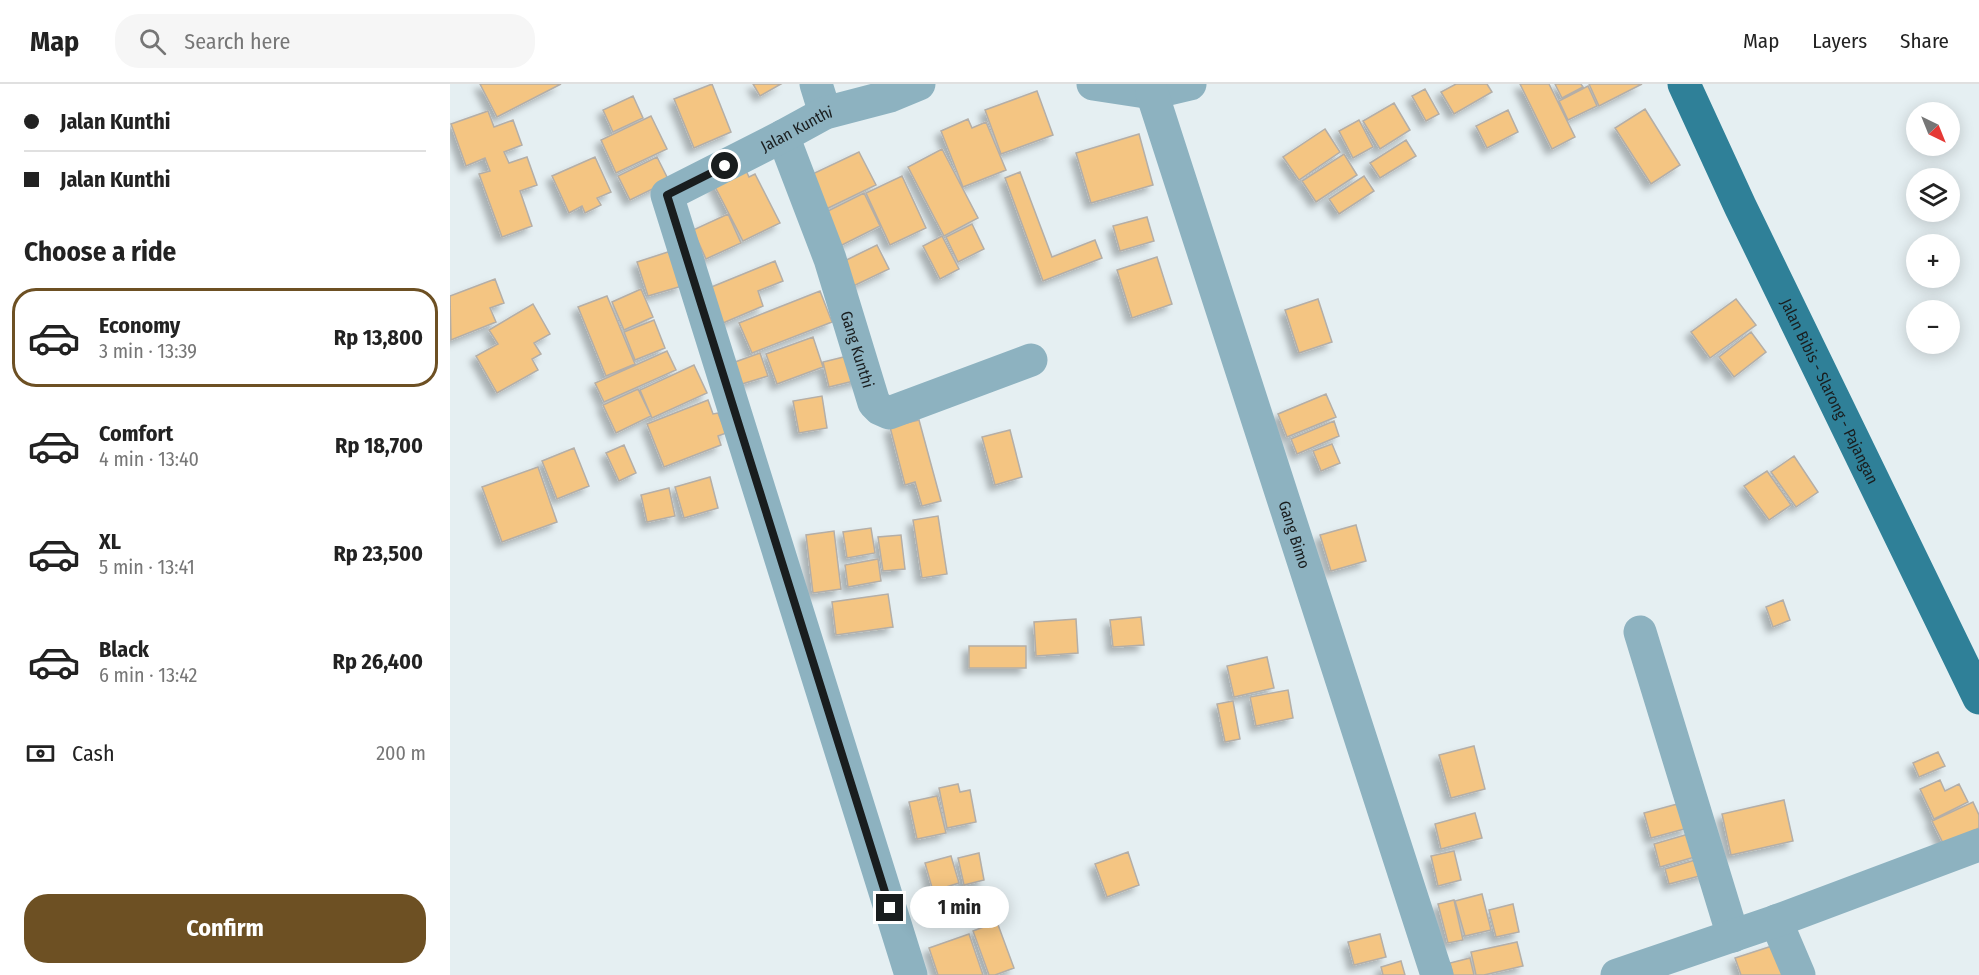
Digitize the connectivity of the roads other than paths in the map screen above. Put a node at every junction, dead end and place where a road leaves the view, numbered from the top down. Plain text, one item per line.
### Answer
1 (919, 84) edge
2 (1093, 84) edge
3 (1190, 84) edge
4 (1684, 84) edge
5 (1152, 93) junction
6 (821, 98) edge
7 (783, 136) junction
8 (1031, 360) dead end
9 (1640, 632) dead end
10 (1979, 698) edge
11 (1979, 845) edge
12 (1776, 921) junction
13 (1733, 936) junction
14 (911, 975) edge
15 (1437, 975) edge
16 (1617, 975) edge
17 (1799, 975) edge

1 - 6 street, Jalan Kunthi
2 - 5 street
3 - 5 street
4 - 10 main road, Jalan Bibis - Slarong - Pajangan
5 - 15 street, Gang Bimo
6 - 7 street, Jalan Kunthi
7 - 8 street, Gang Kunthi
7 - 14 street, Jalan Kunthi
9 - 13 street
11 - 12 street
12 - 13 street
12 - 17 street
13 - 16 street

